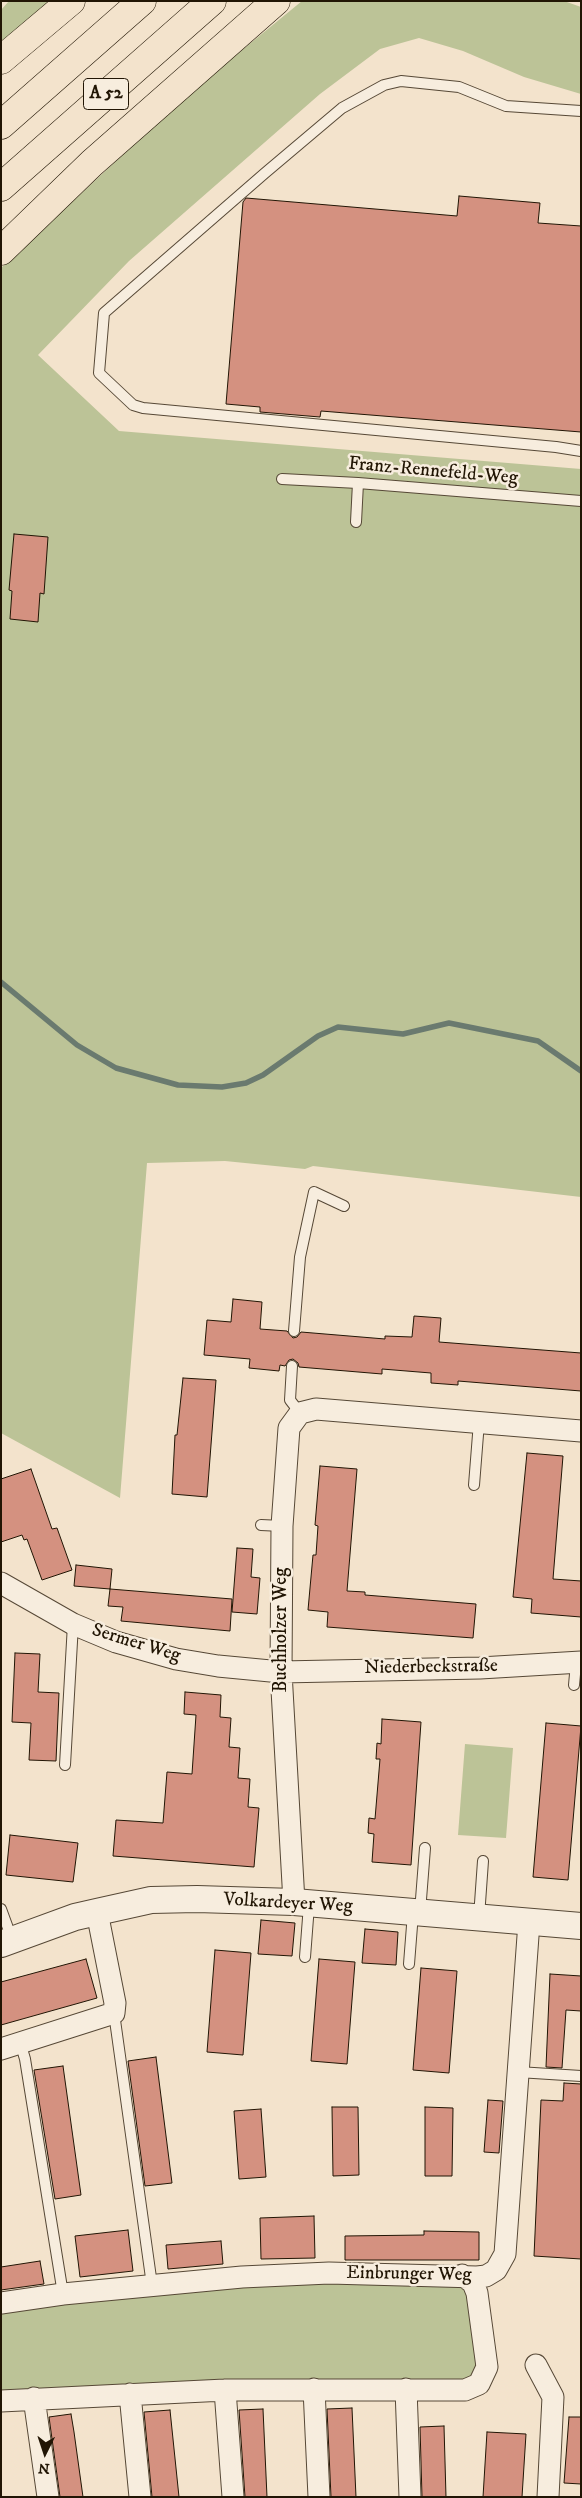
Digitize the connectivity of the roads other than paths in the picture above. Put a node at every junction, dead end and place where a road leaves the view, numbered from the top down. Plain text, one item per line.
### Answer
1 (70, 1) edge
2 (142, 1) edge
3 (212, 1) edge
4 (275, 3) edge
5 (56, 9) edge
6 (1, 60) edge
7 (581, 111) edge
8 (1, 125) edge
9 (1, 186) edge
10 (1, 251) edge
11 (581, 451) edge
12 (282, 479) dead end
13 (358, 483) junction
14 (581, 501) edge
15 (356, 522) dead end
16 (344, 1206) dead end
17 (294, 1331) dead end
18 (292, 1366) dead end
19 (300, 1413) junction
20 (479, 1422) junction
21 (581, 1431) edge
22 (474, 1485) dead end
23 (261, 1525) dead end
24 (282, 1526) junction
25 (1, 1583) edge
26 (74, 1624) junction
27 (578, 1662) edge
28 (281, 1672) junction
29 (574, 1685) dead end
30 (66, 1765) dead end
31 (425, 1848) dead end
32 (483, 1861) dead end
33 (301, 1903) junction
34 (1, 1909) edge
35 (97, 1912) junction
36 (417, 1913) junction
37 (479, 1918) junction
38 (529, 1922) junction
39 (581, 1926) edge
40 (7, 1942) edge
41 (305, 1957) dead end
42 (410, 1964) dead end
43 (114, 2013) junction
44 (11, 2046) edge
45 (518, 2072) junction
46 (581, 2076) edge
47 (462, 2275) junction
48 (152, 2286) junction
49 (63, 2294) junction
50 (1, 2303) edge
51 (536, 2365) dead end
52 (314, 2389) junction
53 (406, 2389) junction
54 (225, 2390) junction
55 (130, 2394) junction
56 (34, 2398) junction
57 (1, 2401) edge
58 (48, 2497) edge
59 (140, 2497) edge
60 (233, 2497) edge
61 (319, 2497) edge
62 (410, 2497) edge
63 (548, 2497) edge

1 - 5 highway
2 - 8 highway, A 52
3 - 9 highway, A 52
4 - 10 highway
5 - 6 highway
7 - 11 lane
12 - 13 lane, Franz-Rennefeld-Weg
13 - 14 lane, Franz-Rennefeld-Weg
13 - 15 lane
16 - 17 lane
18 - 19 lane
19 - 20 street
19 - 24 street, Buchholzer Weg
20 - 21 street
20 - 22 lane
23 - 24 lane
24 - 28 street, Buchholzer Weg
25 - 26 street, Sermer Weg
26 - 28 street, Sermer Weg
26 - 30 lane
27 - 28 street, Niederbeckstraße
27 - 29 lane
28 - 33 street, Buchholzer Weg
31 - 36 lane
32 - 37 lane
33 - 35 street, Volkardeyer Weg
33 - 36 street, Volkardeyer Weg
33 - 41 lane
34 - 40 lane
35 - 40 street, Volkardeyer Weg
35 - 43 street
36 - 37 street, Volkardeyer Weg
36 - 42 lane
37 - 38 street, Volkardeyer Weg
38 - 39 street, Volkardeyer Weg
38 - 45 street, Einbrunger Weg
43 - 44 street
43 - 48 lane
44 - 49 lane
45 - 46 lane
45 - 47 street, Einbrunger Weg
47 - 48 street, Einbrunger Weg
47 - 53 street
48 - 49 street, Einbrunger Weg
49 - 50 street, Einbrunger Weg
51 - 63 street
52 - 53 street
52 - 54 street
52 - 61 street
53 - 62 street
54 - 55 street
54 - 60 street
55 - 56 street
55 - 59 street
56 - 57 street
56 - 58 street

